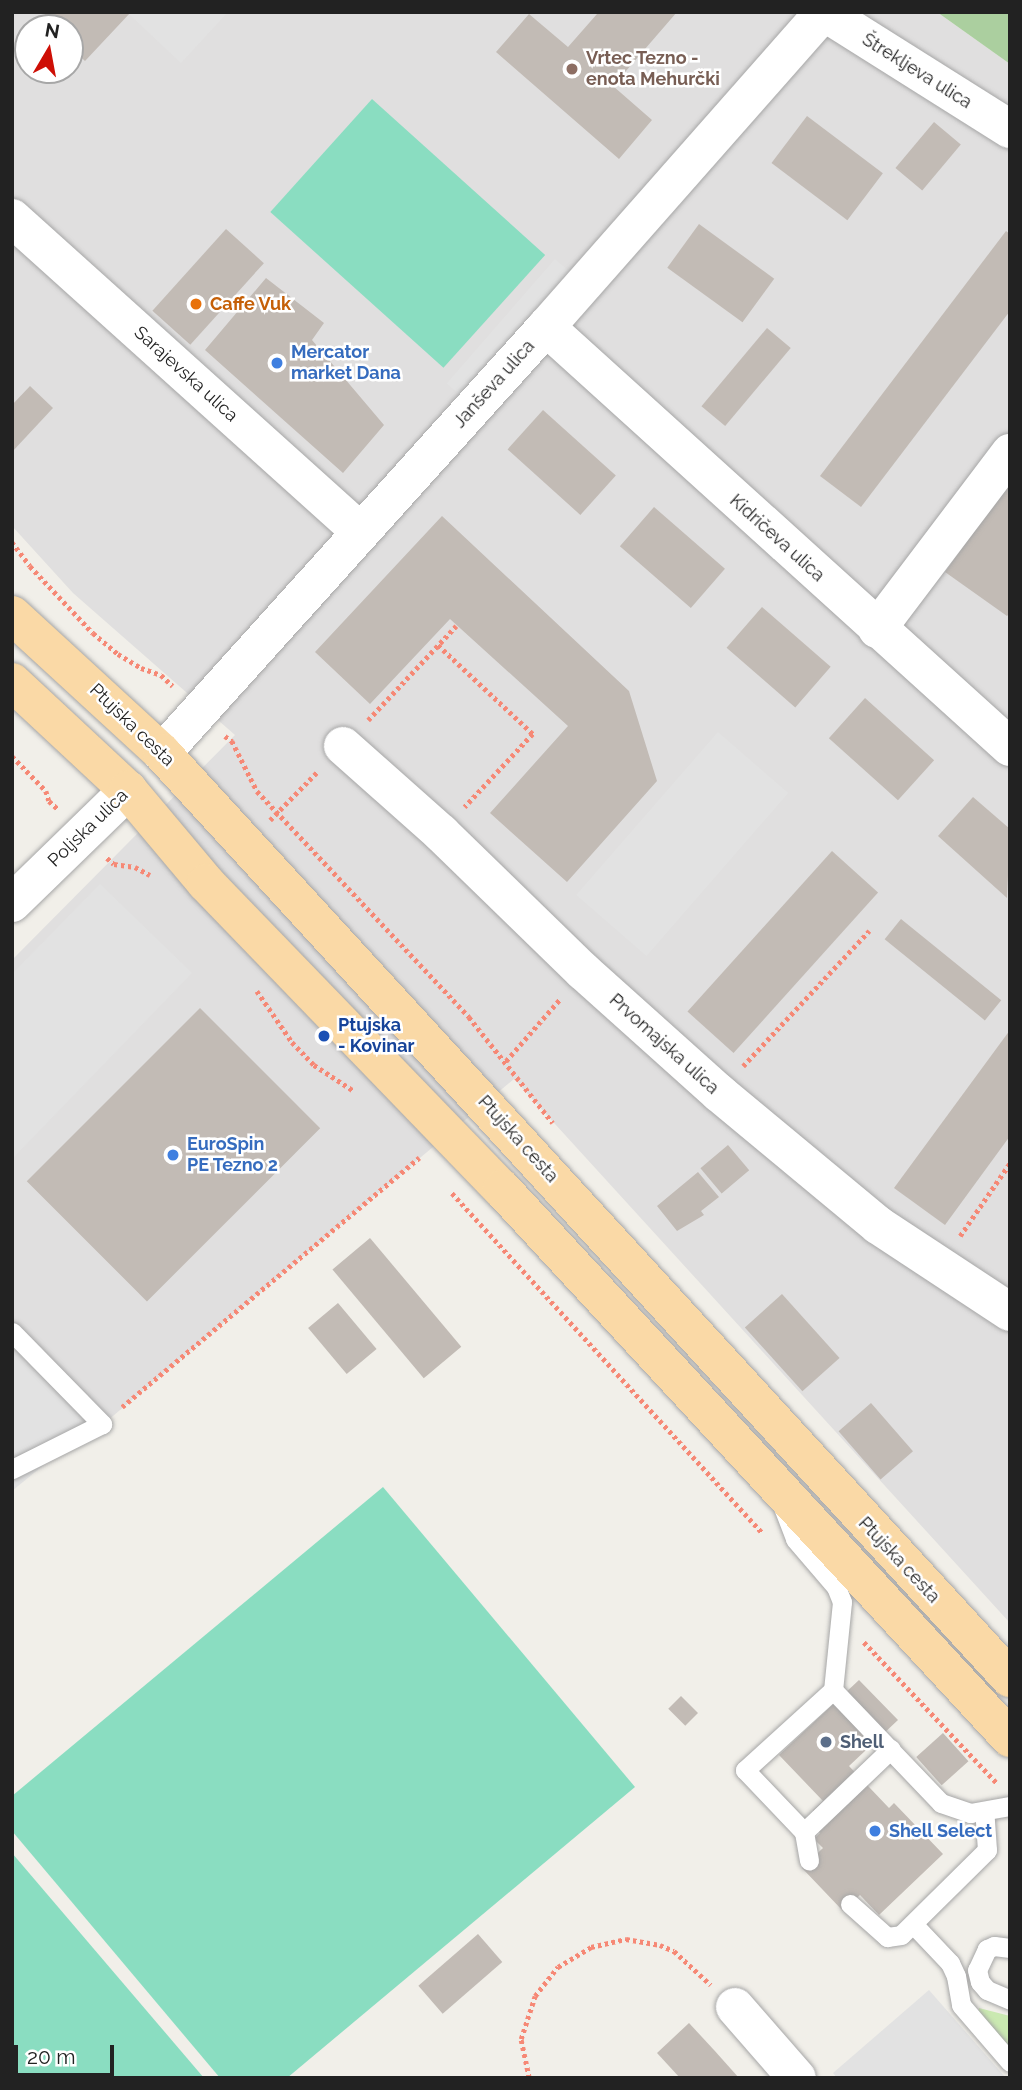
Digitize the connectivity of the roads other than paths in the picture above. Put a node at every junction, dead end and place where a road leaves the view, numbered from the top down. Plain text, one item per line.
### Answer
1 (824, 12) edge
2 (1010, 129) edge
3 (12, 218) edge
4 (546, 327) junction
5 (1010, 453) edge
6 (360, 531) junction
7 (12, 615) edge
8 (877, 629) junction
9 (12, 681) edge
10 (343, 746) road end
11 (1010, 747) edge
12 (162, 753) junction
13 (128, 790) junction
14 (12, 902) edge
15 (1010, 1312) edge
16 (12, 1332) edge
17 (12, 1469) edge
18 (772, 1480) junction
19 (1010, 1678) edge
20 (834, 1690) junction
21 (1010, 1738) edge
22 (891, 1749) junction
23 (1010, 1806) edge
24 (984, 1811) junction
25 (804, 1832) junction
26 (809, 1861) dead end
27 (850, 1904) dead end
28 (913, 1924) junction
29 (1010, 1948) edge
30 (1010, 2000) edge
31 (735, 2007) road end
32 (1010, 2062) edge
33 (797, 2078) edge

1 - 2 street, Štrekljeva ulica
1 - 4 street, Janševa ulica
3 - 6 street, Sarajevska ulica
4 - 6 street, Janševa ulica
4 - 8 street, Kidričeva ulica
5 - 8 street
6 - 12 street, Janševa ulica
7 - 12 main road, Ptujska cesta
8 - 11 street, Kidričeva ulica
9 - 13 main road
10 - 15 street, Prvomajska ulica
12 - 13 main road, Poljska ulica
12 - 19 main road, Ptujska cesta
13 - 14 street, Poljska ulica
13 - 18 main road
16 - 17 lane
18 - 20 lane
18 - 21 main road
20 - 22 lane
20 - 25 lane
22 - 24 lane
22 - 25 lane
23 - 24 lane
24 - 28 lane
25 - 26 lane
27 - 28 lane
28 - 32 lane
29 - 30 lane
31 - 33 street

